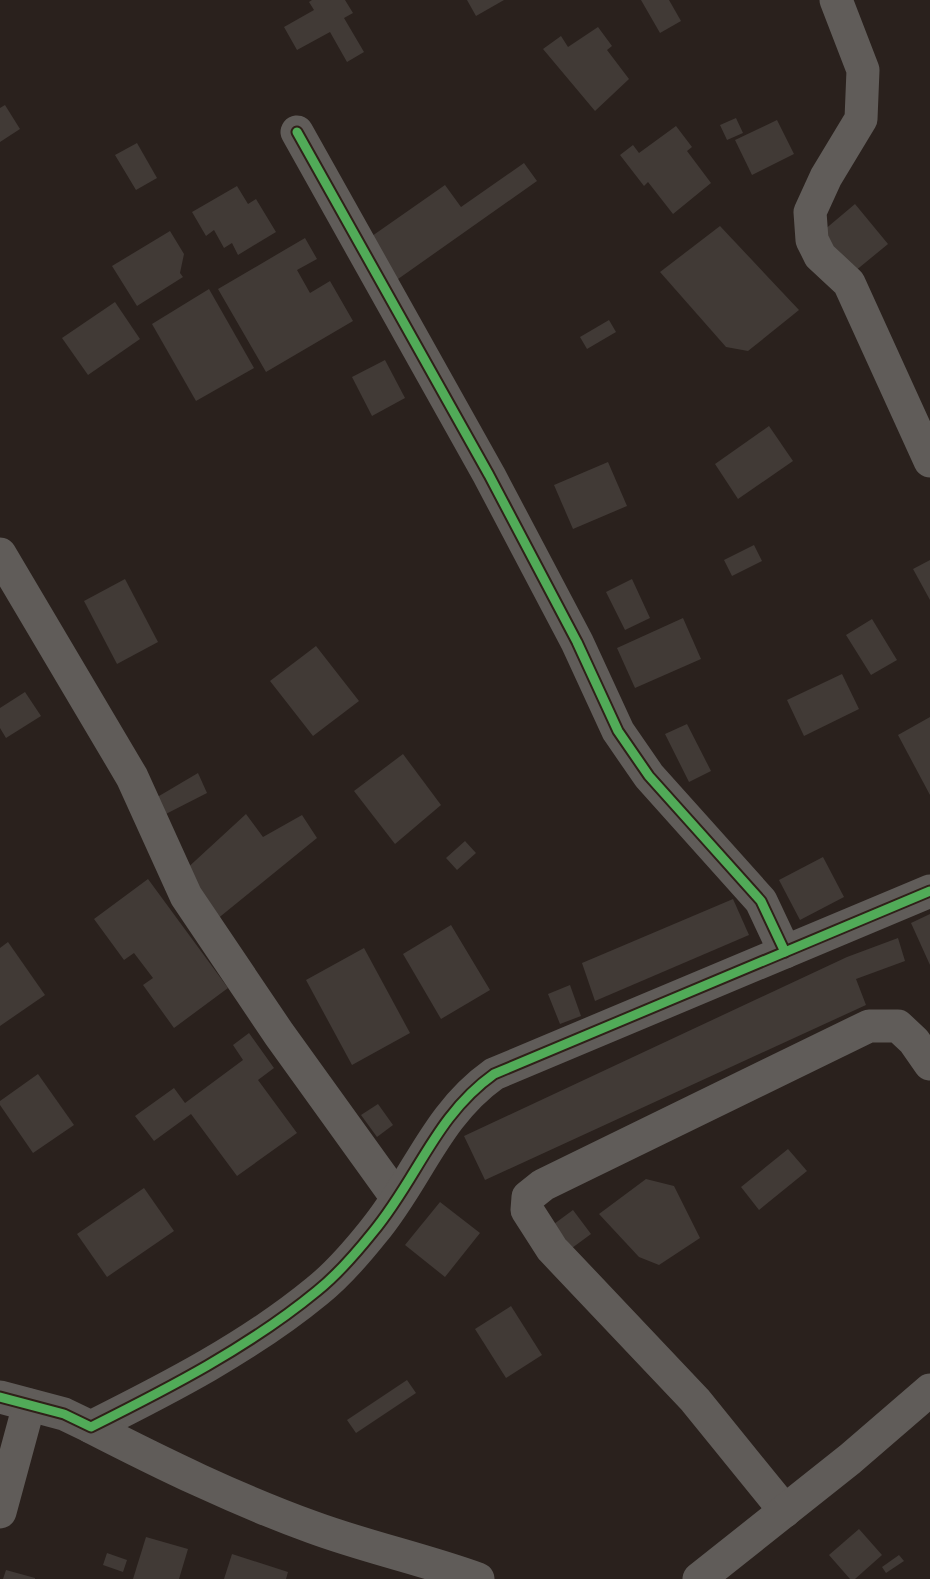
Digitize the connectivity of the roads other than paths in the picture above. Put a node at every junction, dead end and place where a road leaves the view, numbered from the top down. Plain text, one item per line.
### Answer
1 (836, 0) edge
2 (297, 132) dead end
3 (930, 461) edge
4 (0, 554) edge
5 (930, 891) edge
6 (784, 952) junction
7 (930, 1064) edge
8 (397, 1198) junction
9 (930, 1390) edge
10 (14, 1401) edge
11 (91, 1427) junction
12 (785, 1511) junction
13 (0, 1512) edge
14 (429, 1571) edge
15 (478, 1579) edge
16 (699, 1579) edge

1 - 3 street
2 - 6 street
4 - 8 street
5 - 6 street
6 - 8 street
7 - 12 street
8 - 11 street
9 - 12 street
10 - 11 street
10 - 13 street
11 - 14 street
12 - 16 street
14 - 15 street

